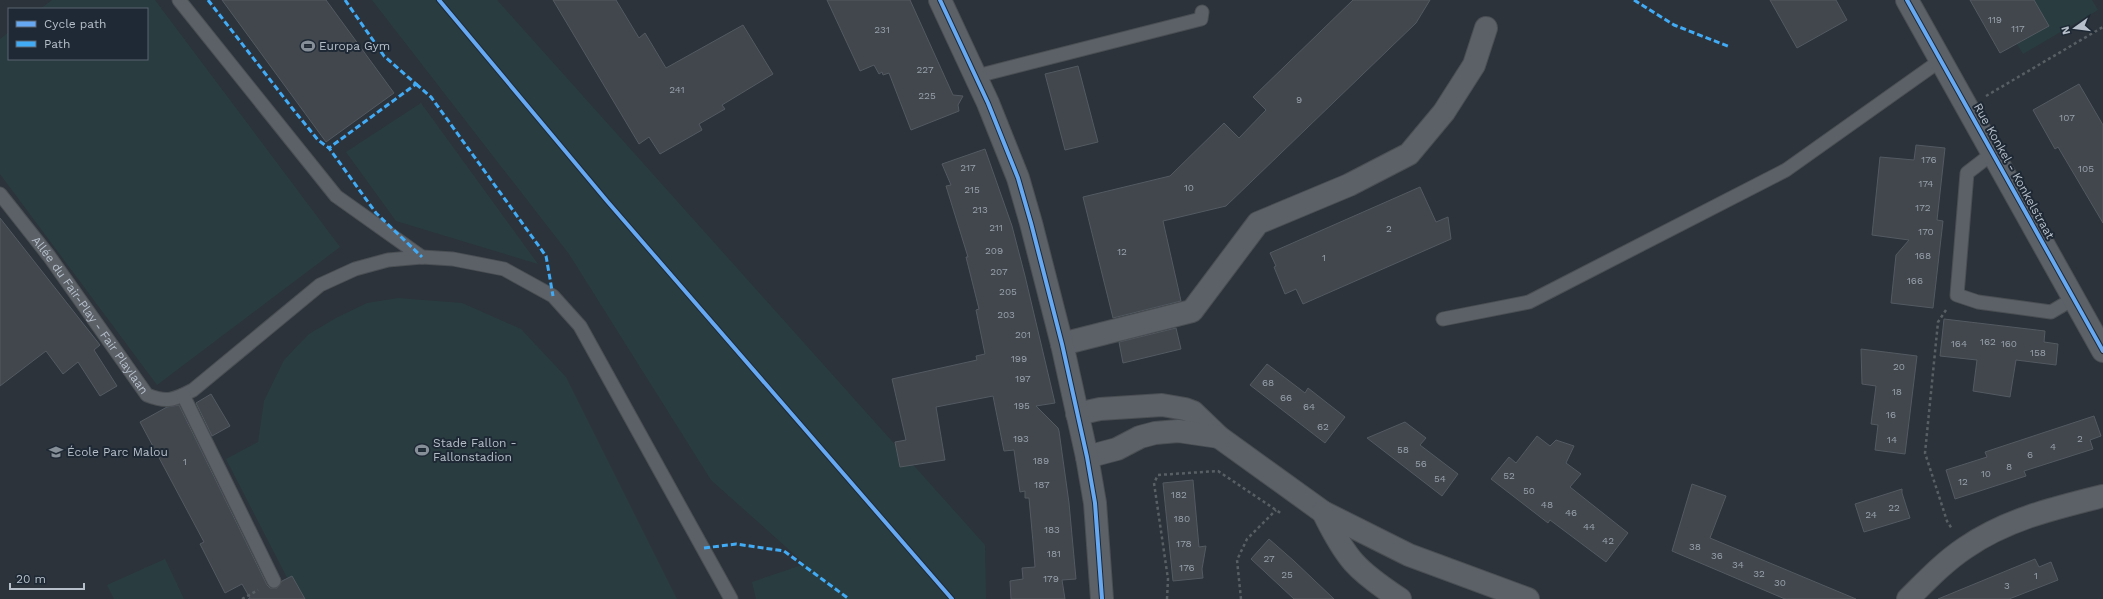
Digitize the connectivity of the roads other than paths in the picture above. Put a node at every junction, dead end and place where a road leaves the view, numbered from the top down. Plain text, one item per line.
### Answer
1 (179, 0) edge
2 (940, 0) edge
3 (1907, 0) edge
4 (1202, 12) dead end
5 (1486, 28) dead end
6 (1941, 60) junction
7 (977, 76) junction
8 (1993, 153) junction
9 (0, 194) edge
10 (422, 257) junction
11 (2074, 299) junction
12 (1443, 319) dead end
13 (1062, 344) junction
14 (2103, 351) edge
15 (183, 395) junction
16 (1077, 414) junction
17 (1219, 437) junction
18 (1087, 457) junction
19 (2103, 496) edge
20 (1323, 512) junction
21 (274, 582) dead end
22 (1488, 594) edge
23 (731, 599) edge
24 (1102, 599) edge
25 (1400, 599) edge
26 (1528, 599) edge
27 (1908, 599) edge

1 - 10 lane
2 - 7 street
3 - 6 street, Rue Konkel - Konkelstraat
4 - 7 lane
5 - 13 street
6 - 8 street, Rue Konkel - Konkelstraat
6 - 12 lane
7 - 13 street
8 - 11 street, Rue Konkel - Konkelstraat
8 - 11 lane
9 - 15 lane, Allée du Fair-Play - Fair Playlaan
10 - 15 lane, Allée du Fair-Play - Fair Playlaan
10 - 23 lane, Allée du Fair-Play - Fair Playlaan
11 - 14 street, Rue Konkel - Konkelstraat
13 - 16 street
15 - 21 lane
16 - 17 street
16 - 18 street
17 - 18 street
17 - 20 street
18 - 24 street
19 - 27 street
20 - 22 street
20 - 25 street
22 - 26 street

